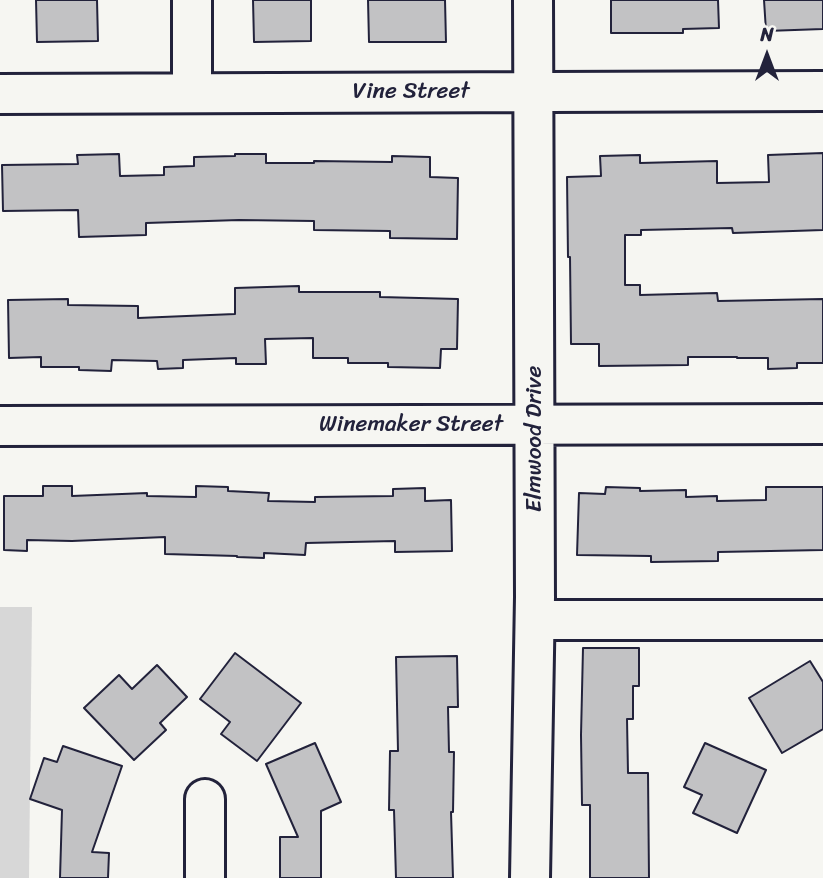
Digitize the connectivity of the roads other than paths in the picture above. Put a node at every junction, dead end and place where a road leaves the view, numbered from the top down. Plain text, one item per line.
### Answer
1 (192, 0) edge
2 (533, 0) edge
3 (823, 91) edge
4 (533, 92) junction
5 (192, 93) junction
6 (0, 94) edge
7 (535, 424) junction
8 (823, 424) edge
9 (0, 426) edge
10 (535, 620) junction
11 (823, 620) edge
12 (205, 799) dead end
13 (205, 878) edge
14 (530, 878) edge

1 - 5 street
2 - 4 street, Elmwood Drive
3 - 4 street, Vine Street
4 - 5 street, Vine Street
4 - 7 street, Elmwood Drive
5 - 6 street, Vine Street
7 - 8 street, Winemaker Street
7 - 9 street, Winemaker Street
7 - 10 street, Elmwood Drive
10 - 11 street
10 - 14 street, Elmwood Drive
12 - 13 street

